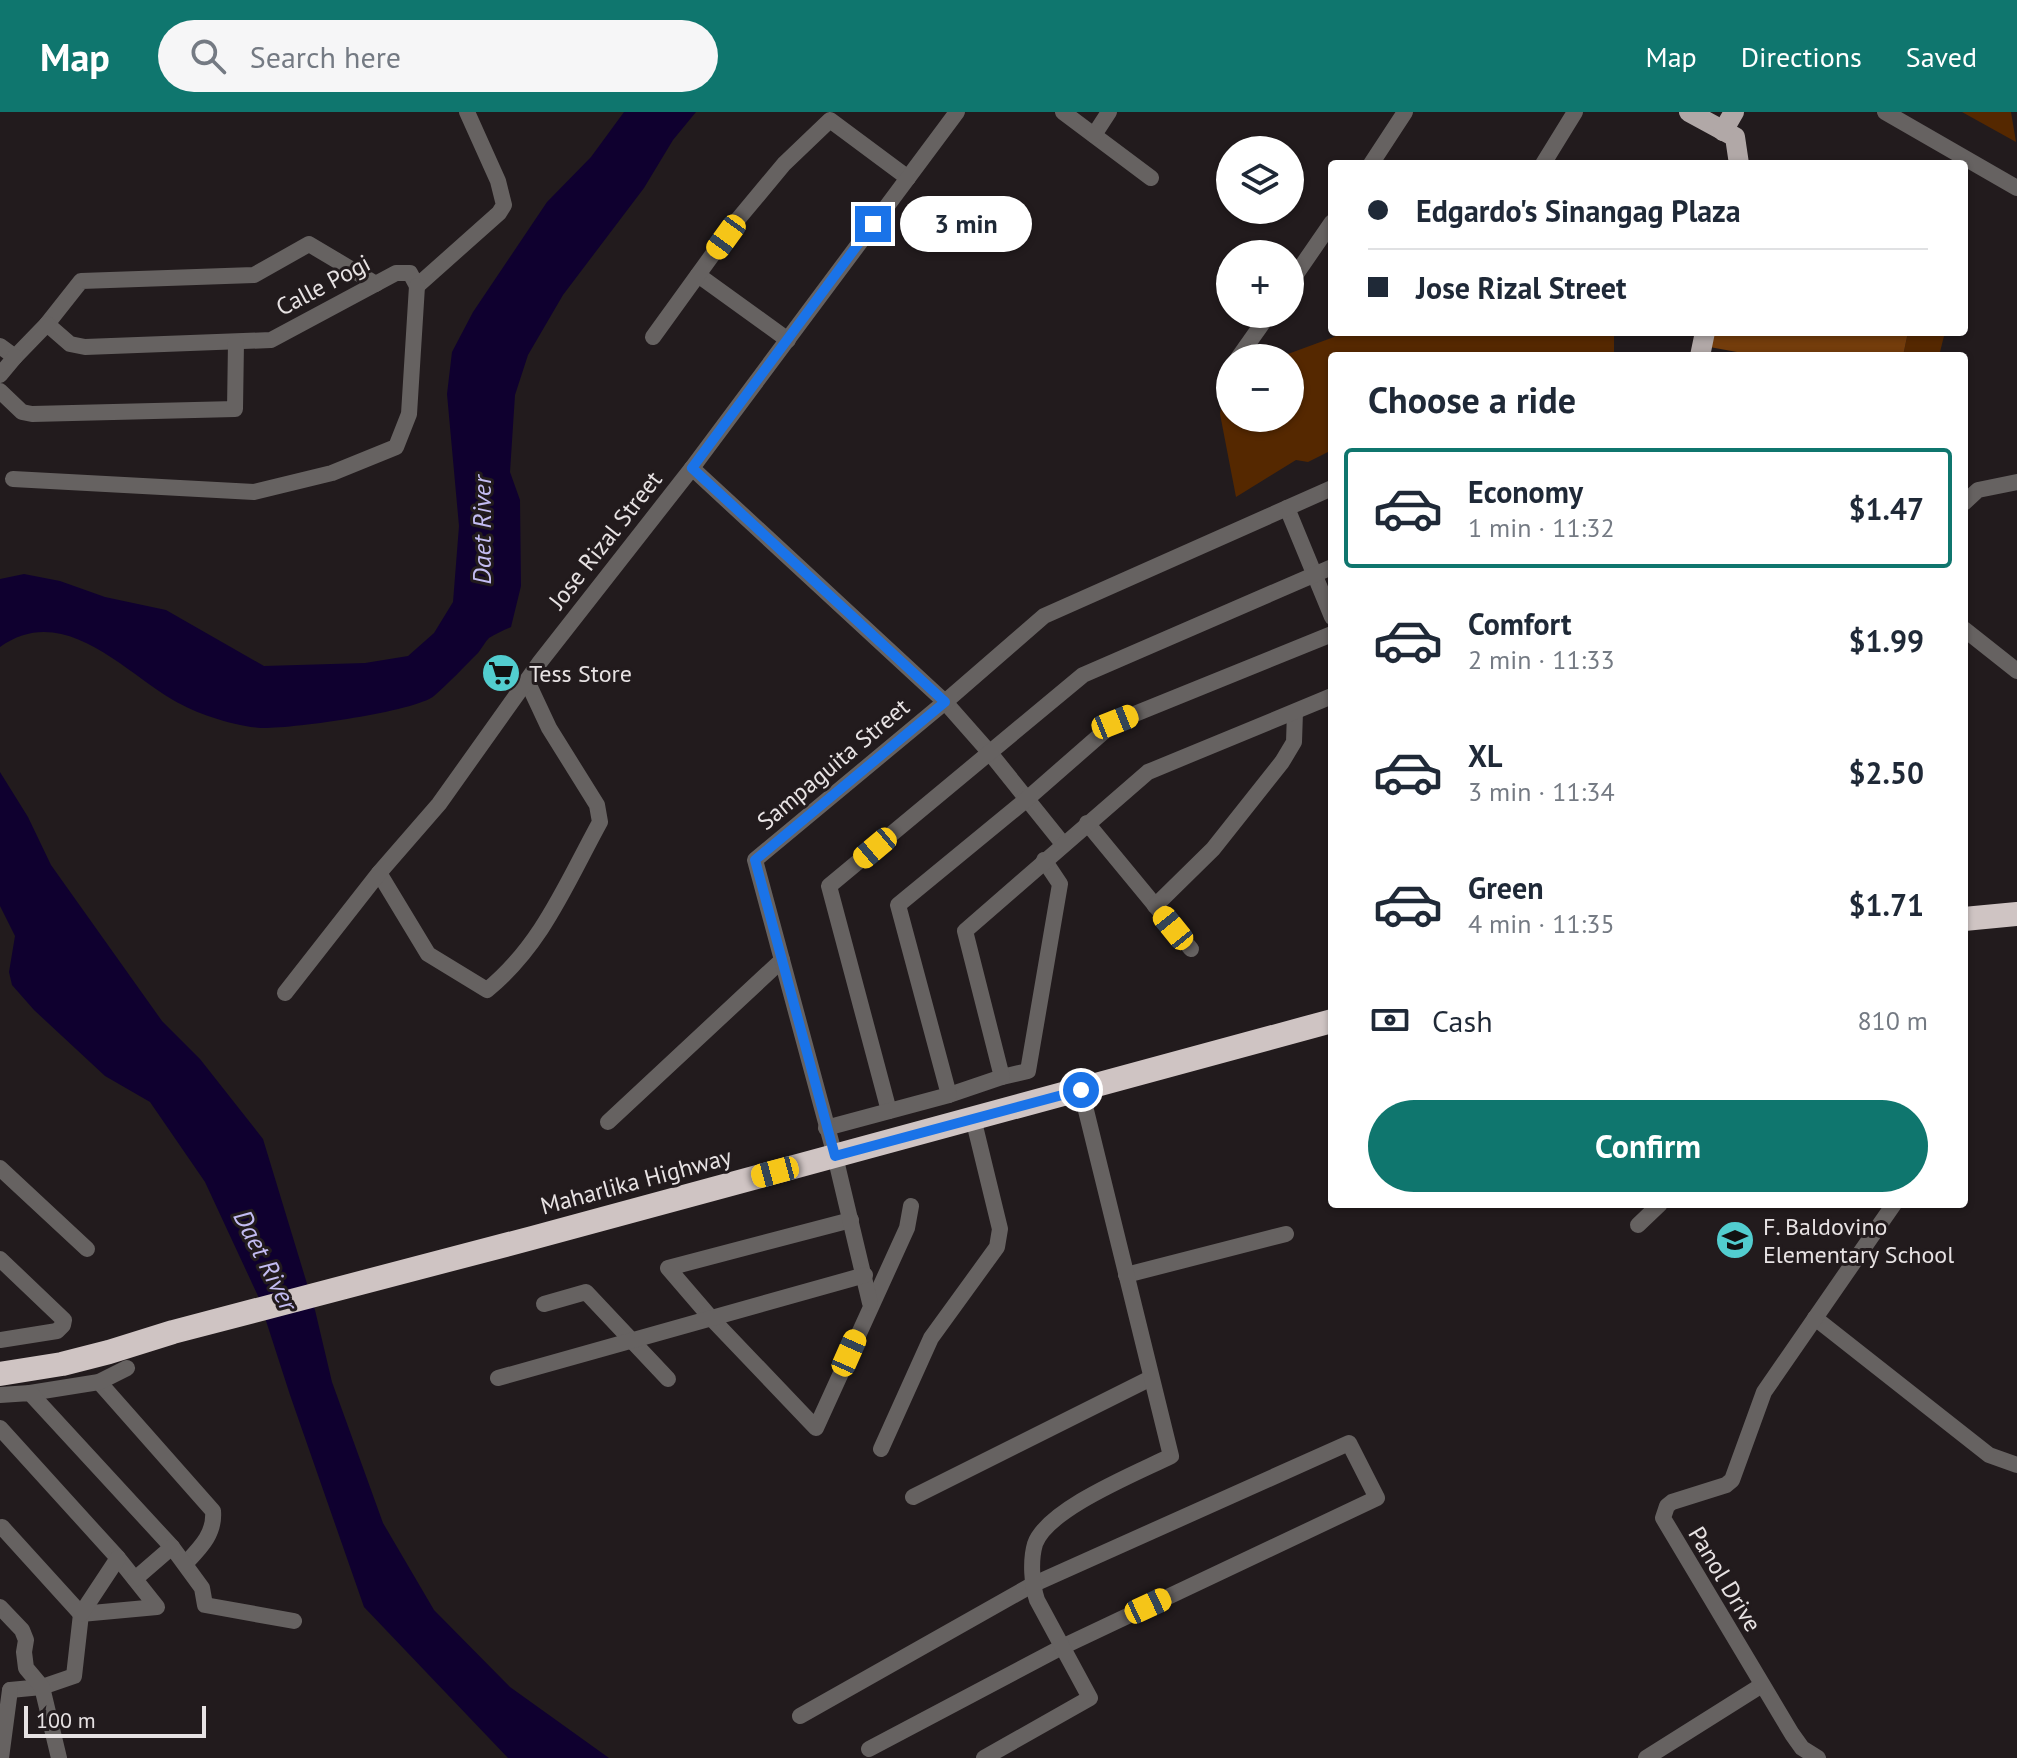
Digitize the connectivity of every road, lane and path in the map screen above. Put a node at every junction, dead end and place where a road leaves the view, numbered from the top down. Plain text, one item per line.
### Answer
1 (467, 112) edge
2 (957, 112) edge
3 (1063, 112) edge
4 (1109, 112) edge
5 (1405, 112) edge
6 (1575, 112) edge
7 (1689, 112) edge
8 (1734, 112) edge
9 (1885, 112) edge
10 (1723, 131) junction
11 (1094, 135) junction
12 (1374, 160) edge
13 (1545, 160) edge
14 (1739, 160) edge
15 (908, 178) junction
16 (1151, 178) dead end
17 (2017, 188) edge
18 (1328, 228) edge
19 (1304, 263) edge
20 (698, 275) junction
21 (376, 284) junction
22 (417, 286) junction
23 (47, 324) junction
24 (653, 337) dead end
25 (788, 340) junction
26 (236, 342) junction
27 (0, 346) edge
28 (15, 357) junction
29 (0, 375) edge
30 (0, 391) edge
31 (692, 468) junction
32 (13, 479) dead end
33 (2017, 482) edge
34 (1328, 490) edge
35 (1968, 499) edge
36 (1287, 508) junction
37 (1328, 569) edge
38 (1314, 575) junction
39 (1328, 608) edge
40 (1968, 632) edge
41 (1328, 636) edge
42 (2017, 671) edge
43 (527, 681) junction
44 (1328, 698) edge
45 (945, 702) junction
46 (1295, 712) junction
47 (990, 753) junction
48 (1027, 799) junction
49 (1087, 823) junction
50 (1063, 844) junction
51 (1044, 860) junction
52 (379, 873) junction
53 (1155, 906) junction
54 (2017, 914) edge
55 (1968, 919) edge
56 (1191, 949) dead end
57 (782, 960) junction
58 (285, 993) dead end
59 (1328, 1022) edge
60 (1002, 1077) junction
61 (1081, 1090) junction
62 (949, 1095) junction
63 (889, 1111) junction
64 (973, 1118) junction
65 (608, 1122) dead end
66 (826, 1128) junction
67 (835, 1156) junction
68 (0, 1168) edge
69 (911, 1206) dead end
70 (1656, 1208) edge
71 (1891, 1208) edge
72 (851, 1220) junction
73 (1638, 1225) dead end
74 (1286, 1234) dead end
75 (87, 1249) dead end
76 (0, 1259) edge
77 (865, 1275) junction
78 (1126, 1275) junction
79 (870, 1303) junction
80 (544, 1304) dead end
81 (711, 1318) junction
82 (1815, 1318) junction
83 (0, 1340) edge
84 (629, 1341) junction
85 (127, 1368) dead end
86 (0, 1374) edge
87 (498, 1378) dead end
88 (1151, 1378) junction
89 (668, 1379) dead end
90 (99, 1382) junction
91 (30, 1393) junction
92 (0, 1395) edge
93 (0, 1428) edge
94 (881, 1449) dead end
95 (2017, 1465) edge
96 (913, 1497) dead end
97 (1, 1528) edge
98 (172, 1547) junction
99 (118, 1558) junction
100 (185, 1564) junction
101 (135, 1579) junction
102 (1032, 1585) junction
103 (0, 1607) edge
104 (81, 1614) junction
105 (294, 1621) dead end
106 (1062, 1647) junction
107 (5, 1685) edge
108 (1762, 1685) junction
109 (42, 1687) junction
110 (800, 1716) dead end
111 (869, 1749) dead end
112 (1, 1758) edge
113 (59, 1758) edge
114 (984, 1758) edge
115 (1646, 1758) edge
116 (1818, 1758) edge

1 - 22 street
2 - 15 street, Jose Rizal Street
3 - 11 street
4 - 11 street
5 - 12 street
6 - 13 street
7 - 10 main road
8 - 10 main road
9 - 17 street
10 - 14 main road
11 - 16 street
15 - 20 street
15 - 25 street, Jose Rizal Street
18 - 19 street
20 - 24 street
20 - 25 street
21 - 22 street, Calle Pogi
21 - 23 street
21 - 26 street, Calle Pogi
22 - 32 street
23 - 26 street, Calle Pogi
23 - 28 street
25 - 31 street, Jose Rizal Street
26 - 30 street
27 - 28 street
28 - 29 street
31 - 43 street, Jose Rizal Street
31 - 45 street
33 - 35 street
34 - 36 street, Sampaguita Street
36 - 38 street
36 - 45 street, Sampaguita Street
37 - 38 street
38 - 39 street
38 - 47 street
40 - 42 street
41 - 48 street
43 - 52 street, Jose Rizal Street
43 - 52 street
44 - 46 street
45 - 47 street
45 - 57 street, Sampaguita Street
46 - 49 street
46 - 53 street
47 - 48 street
47 - 63 street
48 - 50 street
48 - 62 street
49 - 50 street
49 - 53 street
50 - 51 street
51 - 60 street
51 - 60 street
52 - 58 street, Jose Rizal Street
53 - 56 street
54 - 55 highway
57 - 65 street
57 - 66 street, Sampaguita Street
59 - 61 highway, Maharlika Highway
60 - 62 street
61 - 64 highway, Maharlika Highway
61 - 78 street
62 - 63 street
63 - 66 street
64 - 67 highway, Maharlika Highway
64 - 94 street
66 - 67 street, Sampaguita Street
67 - 72 street, Sampaguita Street
67 - 86 highway, Maharlika Highway
68 - 75 street
69 - 79 street
70 - 73 street
71 - 82 street, Panol Drive
72 - 77 street, Sampaguita Street
72 - 81 street
74 - 78 street
76 - 83 street
77 - 79 street, Sampaguita Street
77 - 81 street
78 - 88 street
79 - 81 street
80 - 84 street
81 - 84 street
82 - 95 street
82 - 108 street, Panol Drive
84 - 87 street
84 - 89 street
85 - 90 street
88 - 96 street
88 - 102 street
90 - 91 street
90 - 100 street
91 - 92 street
91 - 98 street
93 - 99 street
97 - 104 street
98 - 100 street
98 - 101 street
99 - 101 street
99 - 104 street
100 - 105 street
101 - 104 street
102 - 106 street
102 - 106 street
102 - 110 street
103 - 109 street
104 - 109 street
106 - 111 street
106 - 114 street
107 - 109 street
107 - 112 street
108 - 115 street
108 - 116 street, Panol Drive
109 - 113 street

